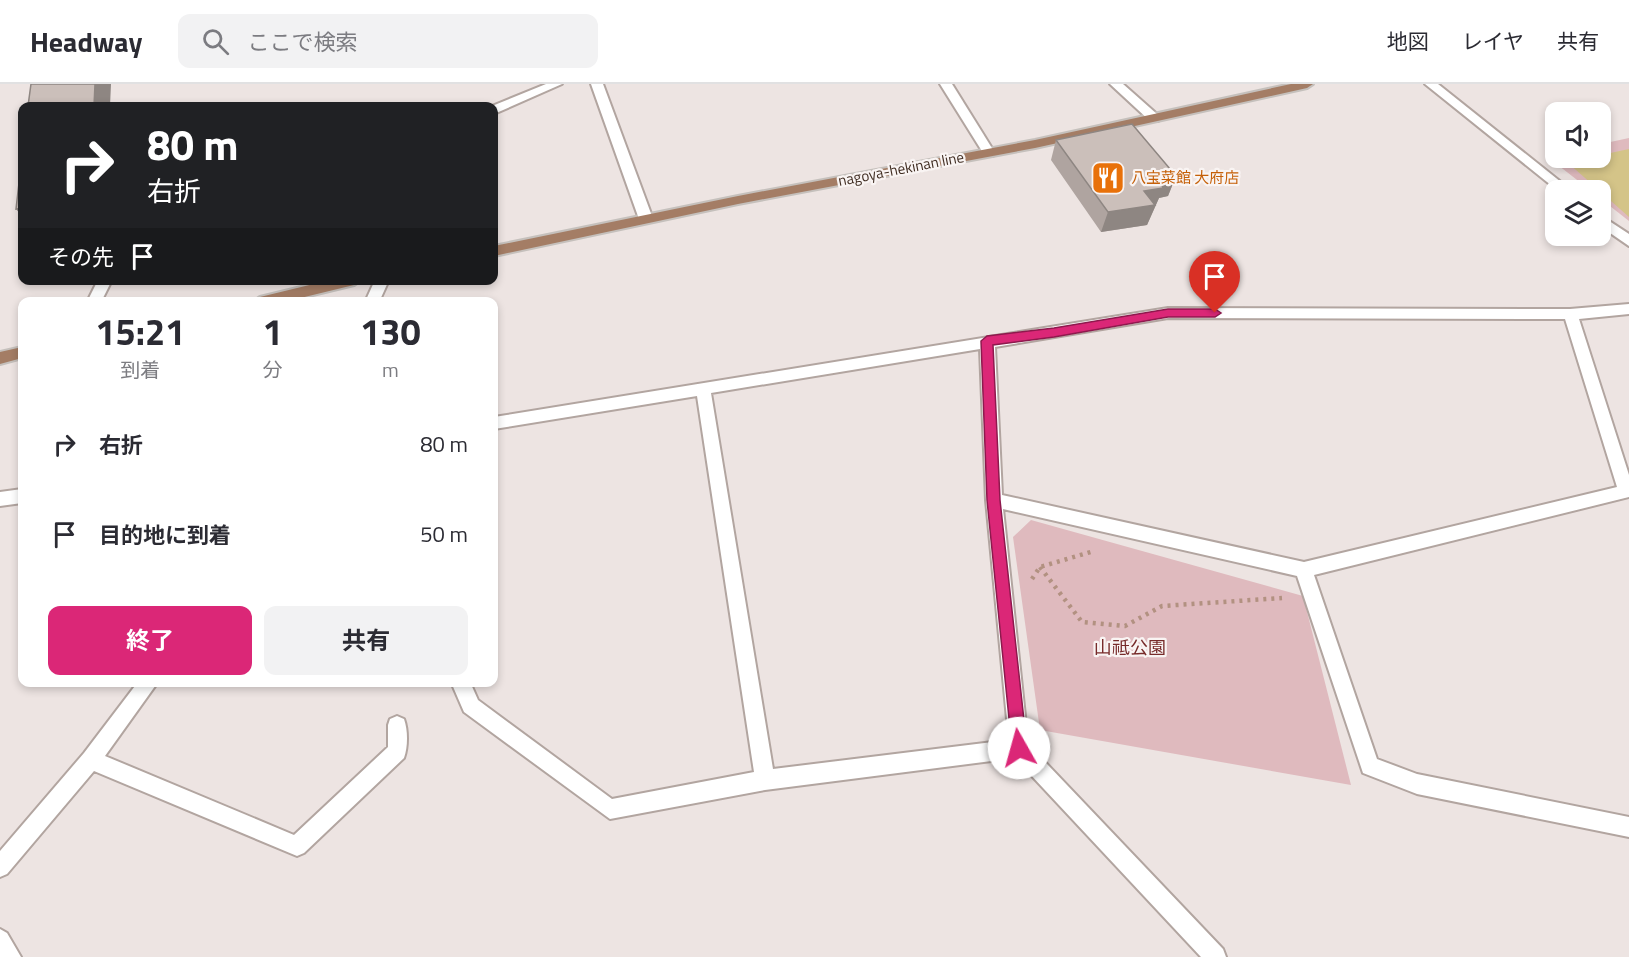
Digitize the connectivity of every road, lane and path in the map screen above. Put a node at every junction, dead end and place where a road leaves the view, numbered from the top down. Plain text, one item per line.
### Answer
1 (556, 84) edge
2 (597, 84) edge
3 (946, 84) edge
4 (1116, 84) edge
5 (1307, 84) edge
6 (1431, 84) edge
7 (498, 108) edge
8 (1154, 118) junction
9 (989, 153) junction
10 (1552, 180) edge
11 (646, 219) junction
12 (1611, 227) edge
13 (1629, 241) edge
14 (498, 250) edge
15 (333, 285) edge
16 (281, 297) edge
17 (1629, 309) edge
18 (1570, 314) junction
19 (987, 341) junction
20 (18, 354) edge
21 (0, 358) edge
22 (703, 388) junction
23 (498, 422) edge
24 (18, 496) edge
25 (0, 499) edge
26 (994, 500) junction
27 (1103, 550) dead end
28 (1041, 567) junction
29 (1304, 570) junction
30 (1291, 597) dead end
31 (1004, 609) junction
32 (145, 687) edge
33 (462, 687) edge
34 (397, 725) dead end
35 (1019, 748) junction
36 (91, 760) junction
37 (765, 780) junction
38 (1629, 827) edge
39 (0, 867) edge
40 (0, 940) edge
41 (10, 957) edge
42 (1215, 957) edge

1 - 7 street
2 - 11 street
3 - 9 street
4 - 8 street
5 - 8 main road, nagoya-hekinan line
6 - 10 street
8 - 9 main road, nagoya-hekinan line
9 - 11 main road, nagoya-hekinan line
11 - 14 main road, nagoya-hekinan line
12 - 13 street
15 - 16 main road
17 - 18 street
18 - 19 street
18 - 29 street
19 - 22 street
19 - 26 street
20 - 21 main road
22 - 23 street
22 - 37 street
24 - 25 street
26 - 29 street
26 - 31 street
27 - 28 path
28 - 30 path
28 - 31 path
29 - 38 street
31 - 35 street
32 - 36 street
33 - 37 street
34 - 36 street
35 - 37 street
35 - 42 street
36 - 39 street
40 - 41 street

